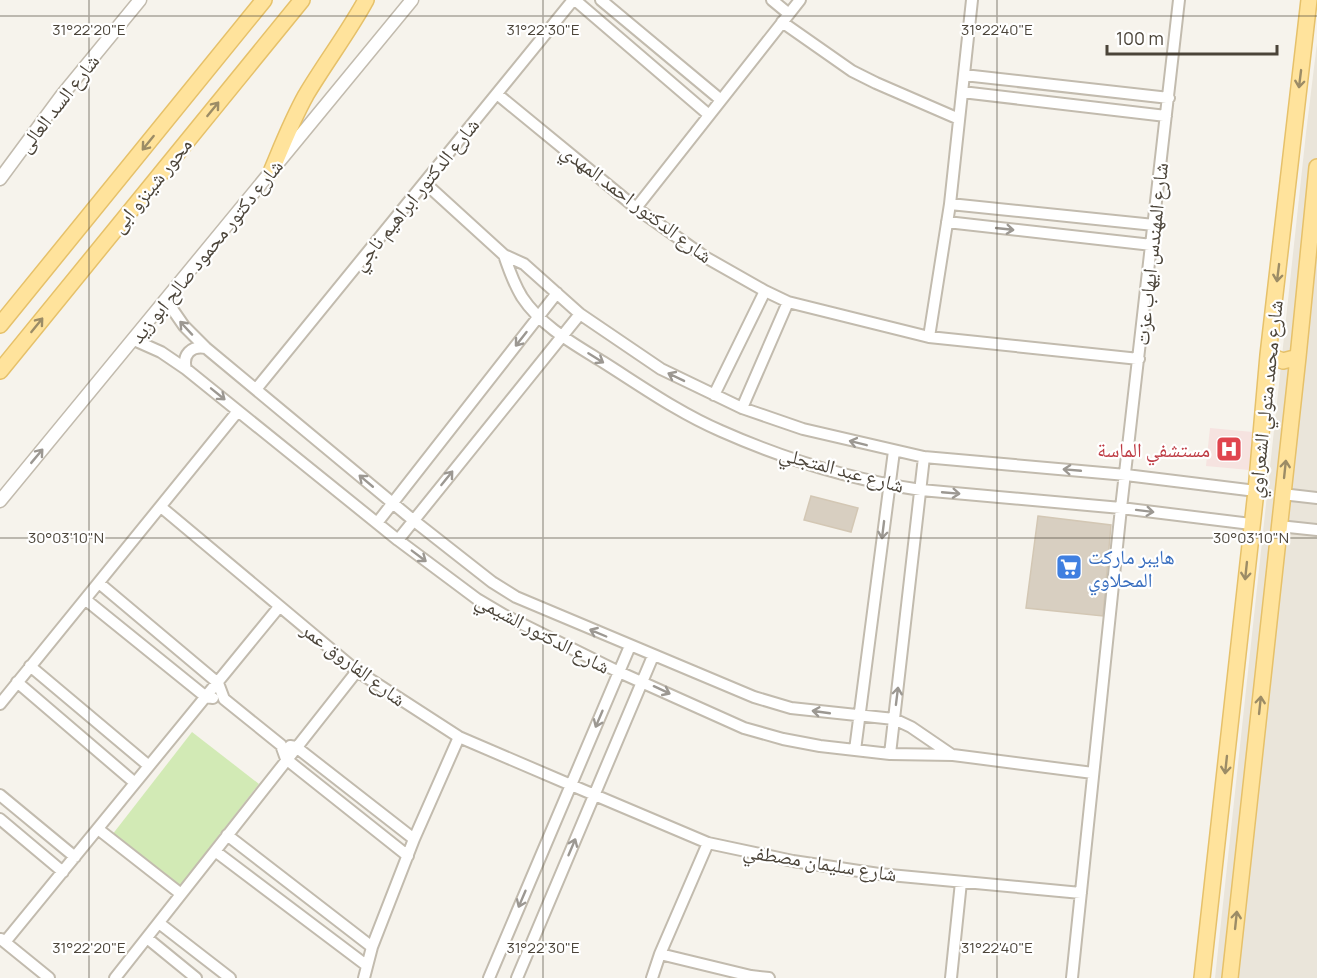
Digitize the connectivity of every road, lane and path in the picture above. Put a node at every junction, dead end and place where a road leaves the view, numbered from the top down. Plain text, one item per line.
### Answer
1 (140, 0) edge
2 (264, 0) edge
3 (302, 0) edge
4 (366, 0) edge
5 (412, 0) edge
6 (574, 0) edge
7 (601, 0) edge
8 (772, 0) edge
9 (799, 0) edge
10 (972, 0) edge
11 (1179, 0) edge
12 (1309, 0) edge
13 (785, 18) junction
14 (964, 75) junction
15 (962, 92) junction
16 (497, 94) junction
17 (1169, 98) junction
18 (721, 100) junction
19 (709, 115) junction
20 (1166, 116) junction
21 (958, 119) junction
22 (1317, 167) edge
23 (271, 171) junction
24 (0, 179) edge
25 (425, 183) junction
26 (950, 204) junction
27 (636, 208) junction
28 (947, 222) junction
29 (1154, 225) junction
30 (1152, 245) junction
31 (504, 255) junction
32 (765, 291) junction
33 (557, 293) junction
34 (166, 300) junction
35 (788, 302) junction
36 (580, 314) junction
37 (540, 316) junction
38 (0, 325) edge
39 (562, 336) junction
40 (929, 337) junction
41 (134, 340) junction
42 (206, 348) junction
43 (1268, 355) junction
44 (1298, 357) junction
45 (1139, 359) junction
46 (186, 369) junction
47 (0, 371) edge
48 (1265, 387) junction
49 (257, 388) junction
50 (1293, 389) junction
51 (714, 395) junction
52 (742, 408) junction
53 (238, 411) junction
54 (894, 451) junction
55 (924, 457) junction
56 (1126, 475) junction
57 (889, 485) junction
58 (921, 490) junction
59 (1256, 491) junction
60 (1282, 494) junction
61 (1317, 498) edge
62 (0, 501) edge
63 (393, 504) junction
64 (161, 507) junction
65 (1121, 508) junction
66 (413, 520) junction
67 (377, 523) junction
68 (1251, 524) junction
69 (1279, 526) junction
70 (1317, 530) edge
71 (398, 540) junction
72 (99, 582) junction
73 (86, 600) junction
74 (279, 607) junction
75 (630, 646) junction
76 (653, 656) junction
77 (30, 666) junction
78 (357, 671) junction
79 (619, 672) junction
80 (642, 681) junction
81 (17, 682) junction
82 (218, 683) junction
83 (206, 697) junction
84 (224, 699) junction
85 (0, 704) edge
86 (859, 716) junction
87 (894, 719) junction
88 (459, 737) junction
89 (281, 745) junction
90 (296, 747) junction
91 (855, 750) junction
92 (890, 754) junction
93 (952, 755) junction
94 (286, 759) junction
95 (149, 766) junction
96 (1093, 773) junction
97 (135, 783) junction
98 (571, 785) junction
99 (0, 795) edge
100 (593, 795) junction
101 (0, 819) edge
102 (98, 829) junction
103 (227, 835) junction
104 (414, 839) junction
105 (708, 843) junction
106 (215, 851) junction
107 (408, 856) junction
108 (75, 857) junction
109 (63, 872) junction
110 (961, 882) junction
111 (1081, 893) junction
112 (181, 894) junction
113 (159, 923) junction
114 (147, 938) junction
115 (2, 940) edge
116 (372, 947) junction
117 (660, 954) junction
118 (366, 965) junction
119 (50, 978) edge
120 (115, 978) edge
121 (196, 978) edge
122 (230, 978) edge
123 (364, 978) edge
124 (489, 978) edge
125 (517, 978) edge
126 (652, 978) edge
127 (769, 978) edge
128 (951, 978) edge
129 (1072, 978) edge
130 (1202, 978) edge
131 (1230, 978) edge

1 - 24 street, شارع السد العالى
2 -> 38 main road, محور شينزو ابى
47 -> 3 main road, محور شينزو ابى
4 - 23 main road
5 - 23 street, شارع دكتور محمود صالح ابو زيد
6 - 16 street, شارع الدكتور ابراهيم ناجي
6 - 19 street
7 - 18 street
8 - 13 street
9 - 13 street
10 - 14 street
11 - 17 street, شارع المهندس ايهاب عزت
12 -> 43 main road, شارع محمد متولي الشعراوي
13 - 18 street
13 - 21 street
14 - 15 street
14 - 17 street
15 - 20 street
15 - 21 street
16 - 25 street, شارع الدكتور ابراهيم ناجي
16 - 27 street, شارع الدكتور احمد المهدي
17 - 20 street, شارع المهندس ايهاب عزت
18 - 19 street
19 - 27 street
20 - 29 street, شارع المهندس ايهاب عزت
21 - 26 street
22 - 44 main road, شارع محمد متولي الشعراوي
23 - 34 street, شارع دكتور محمود صالح ابو زيد
25 - 31 street, شارع عبد المتجلي
25 - 49 street, شارع الدكتور ابراهيم ناجي
26 - 28 street
26 - 29 street
27 - 32 street, شارع الدكتور احمد المهدي
28 -> 30 street
28 - 40 street
29 - 30 street, شارع المهندس ايهاب عزت
30 - 45 street, شارع المهندس ايهاب عزت
31 - 33 street, شارع عبد المتجلي
31 - 37 street, شارع عبد المتجلي
32 - 35 street, شارع الدكتور احمد المهدي
32 - 51 street
33 - 36 street, شارع عبد المتجلي
33 - 37 street
34 - 41 street, شارع دكتور محمود صالح ابو زيد
42 -> 34 street, شارع الدكتور الشيمي
35 - 40 street, شارع الدكتور احمد المهدي
35 - 52 street
36 - 39 street
51 -> 36 street, شارع عبد المتجلي
37 - 39 street, شارع عبد المتجلي
37 -> 63 street
39 -> 57 street, شارع عبد المتجلي
66 -> 39 street
40 - 45 street, شارع الدكتور احمد المهدي
41 - 46 street, شارع الدكتور الشيمي
62 -> 41 street, شارع دكتور محمود صالح ابو زيد
42 - 46 street
42 - 49 street, شارع الدكتور الشيمي
43 - 44 main road
43 - 48 main road, شارع محمد متولي الشعراوي
44 - 50 main road, شارع محمد متولي الشعراوي
45 - 56 street, شارع المهندس ايهاب عزت
46 -> 53 street, شارع الدكتور الشيمي
48 - 50 main road
48 - 59 main road, شارع محمد متولي الشعراوي
63 -> 49 street, شارع الدكتور الشيمي
60 -> 50 main road, شارع محمد متولي الشعراوي
51 - 52 street, شارع عبد المتجلي
54 -> 52 street, شارع عبد المتجلي
53 - 64 street
53 - 67 street, شارع الدكتور الشيمي
54 - 55 street, شارع عبد المتجلي
54 - 57 street
56 -> 55 street, شارع عبد المتجلي
55 - 58 street
56 - 59 street, شارع عبد المتجلي
56 - 65 street, شارع المهندس ايهاب عزت
57 - 58 street, شارع عبد المتجلي
57 -> 86 street
58 -> 65 street, شارع عبد المتجلي
87 -> 58 street
59 - 68 main road, شارع محمد متولي الشعراوي
60 - 61 street
60 - 69 main road, شارع محمد متولي الشعراوي
63 - 66 street, شارع الدكتور الشيمي
63 - 67 street
64 - 72 street
64 - 74 street, شارع الفاروق عمر
65 -> 68 street, شارع عبد المتجلي
65 - 96 street, شارع المهندس ايهاب عزت
66 - 71 street
75 -> 66 street, شارع الدكتور الشيمي
67 - 71 street, شارع الدكتور الشيمي
68 -> 130 main road, شارع محمد متولي الشعراوي
69 - 70 street
131 -> 69 main road, شارع محمد متولي الشعراوي
71 -> 79 street, شارع الدكتور الشيمي
72 - 73 street
72 - 82 street
73 - 77 street
73 - 83 street
74 - 78 street, شارع الفاروق عمر
74 - 82 street
75 - 76 street, شارع الدكتور الشيمي
75 - 79 street
76 - 80 street
86 -> 76 street, شارع الدكتور الشيمي
77 - 81 street
77 - 95 street
78 - 88 street, شارع الفاروق عمر
78 - 90 street
79 - 80 street, شارع الدكتور الشيمي
79 -> 98 street
80 -> 91 street, شارع الدكتور الشيمي
80 - 100 street
81 - 85 street
81 - 97 street
82 - 83 street
82 - 84 street
83 - 84 street
83 - 95 street
84 - 89 street
86 - 87 street, شارع الدكتور الشيمي
86 - 91 street
87 - 92 street
87 - 93 street, شارع الدكتور الشيمي
88 - 98 street, شارع الفاروق عمر
88 - 104 street
89 - 90 street
89 - 94 street
90 - 94 street
90 - 104 street
91 - 92 street, شارع الدكتور الشيمي
92 - 93 street, شارع الدكتور الشيمي
93 - 96 street, شارع الدكتور الشيمي
94 - 103 street
94 - 107 street
95 - 97 street
96 - 111 street, شارع المهندس ايهاب عزت
97 - 102 street
98 - 100 street, شارع سليمان مصطفي
98 -> 124 street
99 - 108 street
100 - 105 street, شارع سليمان مصطفي
125 -> 100 street
101 - 109 street
102 - 108 street
102 - 112 street
103 - 106 street
103 - 116 street
104 - 107 street
105 - 110 street, شارع سليمان مصطفي
105 - 117 street
106 - 112 street
106 - 118 street
107 - 116 street
108 - 109 street
109 - 115 street
110 - 111 street, شارع سليمان مصطفي
110 - 128 street
111 - 129 street, شارع المهندس ايهاب عزت
112 - 113 street
113 - 114 street
113 - 122 street
114 - 120 street
114 - 121 street
115 - 119 street
116 - 118 street
117 - 126 street
117 - 127 street
118 - 123 street

